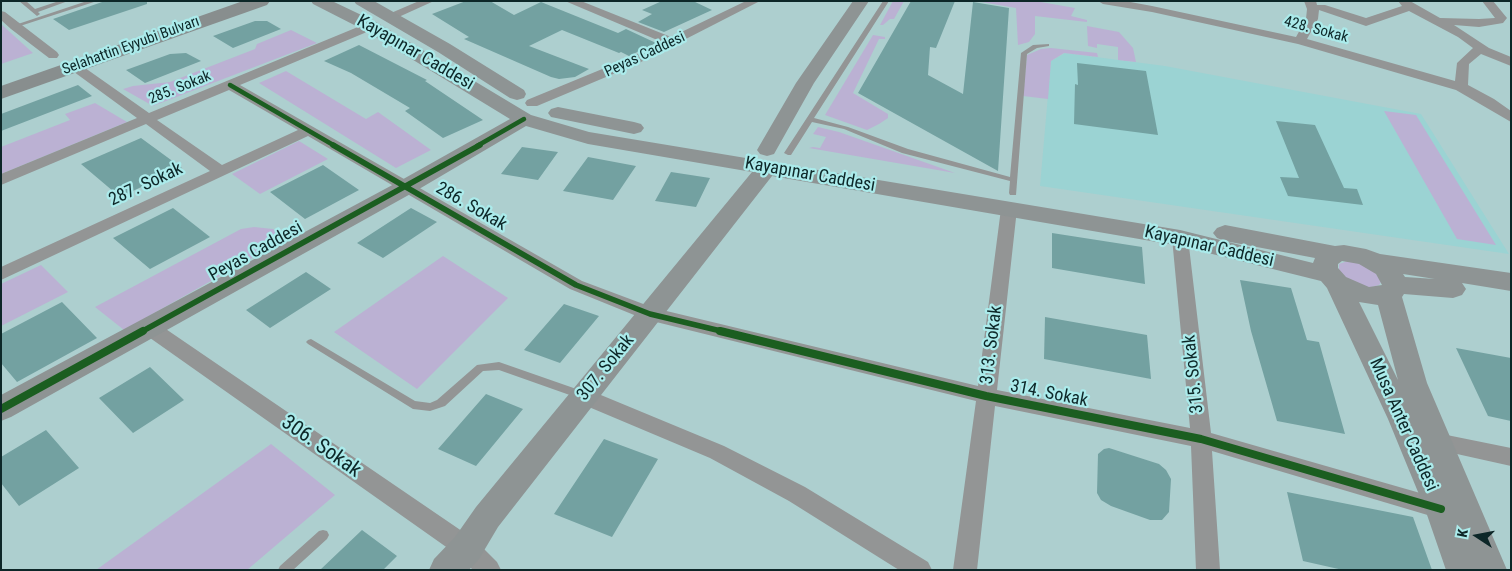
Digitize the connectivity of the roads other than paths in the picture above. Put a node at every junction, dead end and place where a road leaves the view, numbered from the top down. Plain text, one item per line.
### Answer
1 (22, 1) edge
2 (65, 1) edge
3 (94, 1) edge
4 (362, 1) edge
5 (429, 1) edge
6 (570, 1) edge
7 (594, 1) edge
8 (755, 1) edge
9 (861, 1) edge
10 (886, 1) edge
11 (1103, 1) edge
12 (1487, 1) edge
13 (326, 2) edge
14 (252, 3) edge
15 (1407, 4) edge
16 (1318, 5) edge
17 (582, 6) junction
18 (34, 10) junction
19 (1, 14) edge
20 (41, 17) junction
21 (1437, 21) junction
22 (379, 22) junction
23 (15, 26) junction
24 (1300, 40) junction
25 (672, 42) junction
26 (1047, 46) dead end
27 (1480, 48) junction
28 (54, 55) junction
29 (73, 58) junction
30 (1511, 62) edge
31 (1, 74) edge
32 (230, 85) junction
33 (1461, 87) junction
34 (1, 93) edge
35 (528, 111) junction
36 (1511, 118) edge
37 (147, 119) junction
38 (810, 119) junction
39 (308, 131) junction
40 (774, 157) junction
41 (221, 172) junction
42 (1, 180) edge
43 (406, 187) junction
44 (1012, 194) junction
45 (1180, 238) junction
46 (1376, 262) junction
47 (1334, 271) junction
48 (1, 274) edge
49 (1511, 282) edge
50 (1392, 290) junction
51 (1511, 296) edge
52 (650, 314) junction
53 (150, 328) junction
54 (311, 342) dead end
55 (584, 396) junction
56 (986, 396) junction
57 (1, 409) edge
58 (1201, 439) junction
59 (1437, 442) junction
60 (1511, 457) edge
61 (1440, 509) junction
62 (323, 535) dead end
63 (467, 548) junction
64 (284, 570) edge
65 (446, 570) edge
66 (489, 570) edge
67 (920, 570) edge
68 (965, 570) edge
69 (1208, 570) edge
70 (1464, 570) edge
71 (1490, 570) edge

1 - 18 lane
2 - 18 lane
3 - 20 lane
4 - 22 main road, Kayapınar Caddesi
5 - 22 street, 285. Sokak
6 - 17 street
7 - 17 street
8 - 25 street, Peyas Caddesi
9 - 40 main road
10 - 38 lane
11 - 24 street, 428. Sokak
12 - 21 street
13 - 22 main road, Kayapınar Caddesi
14 - 29 main road, Selahattin Eyyubi Bulvarı
15 - 16 street
15 - 21 street
16 - 24 street
17 - 25 street
18 - 20 lane
19 - 23 street
20 - 23 lane
21 - 27 street
22 - 32 street, 285. Sokak
22 - 35 main road, Kayapınar Caddesi
23 - 28 street
24 - 33 street, 428. Sokak
25 - 35 street, Peyas Caddesi
26 - 44 lane
27 - 30 street
27 - 33 street
28 - 29 main road, Selahattin Eyyubi Bulvarı
28 - 31 main road, Selahattin Eyyubi Bulvarı
29 - 34 main road, Selahattin Eyyubi Bulvarı
29 - 37 street
32 - 37 street, 285. Sokak
32 - 39 street, 286. Sokak
33 - 36 street, 428. Sokak
35 - 40 main road, Kayapınar Caddesi
35 - 43 main road, Peyas Caddesi
37 - 41 street
37 - 42 street, 285. Sokak
38 - 40 lane
38 - 44 lane
39 - 41 street, 287. Sokak
39 - 43 street, 286. Sokak
40 - 44 main road, Kayapınar Caddesi
40 - 52 main road, 307. Sokak
41 - 48 street, 287. Sokak
43 - 52 street, 286. Sokak
43 - 53 main road, Peyas Caddesi
44 - 45 main road, Kayapınar Caddesi
44 - 47 main road, Kayapınar Caddesi
44 - 56 street, 313. Sokak
45 - 47 main road, Kayapınar Caddesi
45 - 58 street, 315. Sokak
46 - 47 main road
46 - 49 main road
46 - 50 main road
47 - 50 main road
47 - 61 main road, Musa Anter Caddesi
50 - 51 main road
50 - 59 main road, Musa Anter Caddesi
52 - 55 main road, 307. Sokak
52 - 56 street, 314. Sokak
53 - 57 main road, Peyas Caddesi
53 - 63 street, 306. Sokak
54 - 55 lane
55 - 63 main road, 307. Sokak
55 - 67 street
56 - 58 street, 314. Sokak
56 - 68 street, 313. Sokak
58 - 61 street, 314. Sokak
58 - 69 street, 315. Sokak
59 - 60 street
59 - 71 main road, Musa Anter Caddesi
61 - 70 main road, Musa Anter Caddesi
62 - 64 lane
63 - 65 main road, 307. Sokak
63 - 66 street, 306. Sokak

